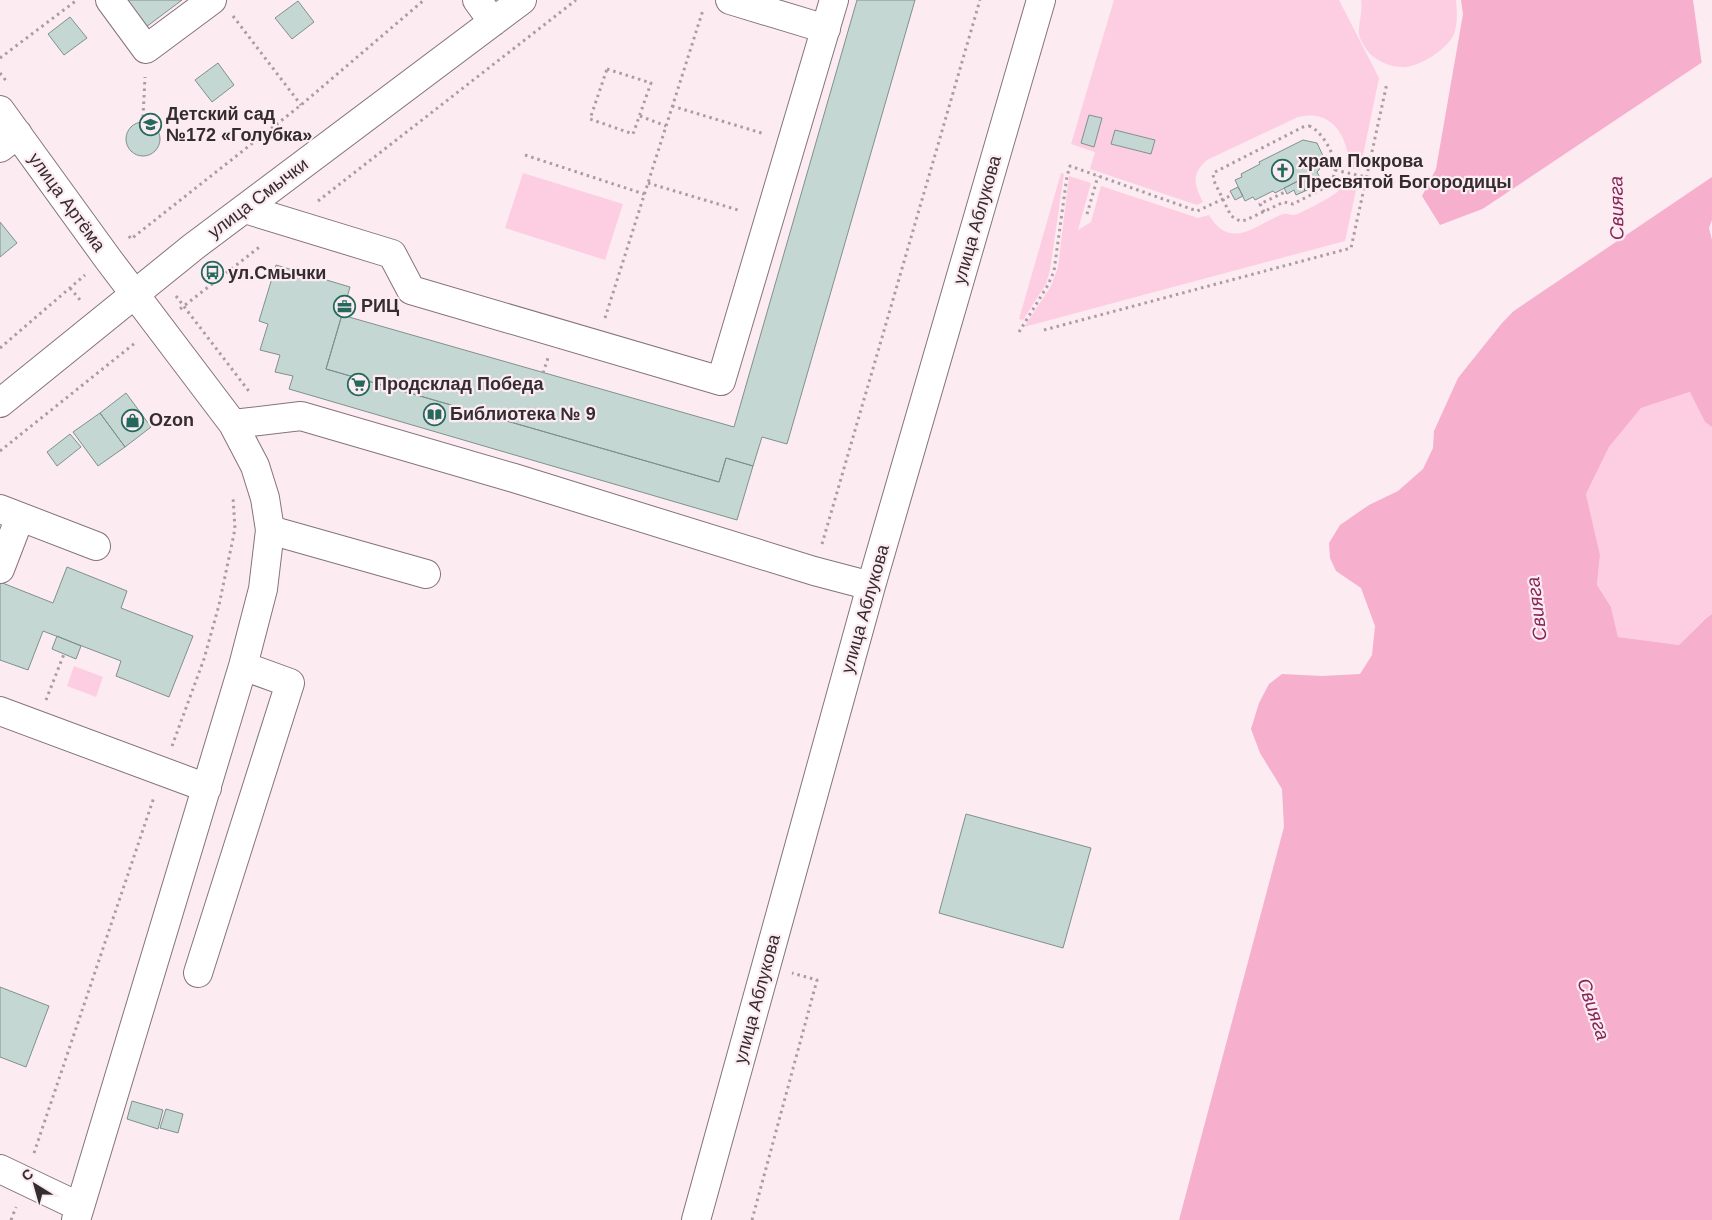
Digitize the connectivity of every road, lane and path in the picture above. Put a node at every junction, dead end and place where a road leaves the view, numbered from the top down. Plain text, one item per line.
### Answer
1 (77, 0) edge
2 (110, 0) edge
3 (424, 0) edge
4 (477, 0) edge
5 (522, 0) edge
6 (730, 0) edge
7 (834, 0) edge
8 (980, 0) edge
9 (1041, 0) edge
10 (220, 4) edge
11 (704, 9) dead end
12 (493, 22) junction
13 (826, 29) junction
14 (146, 49) junction
15 (0, 58) edge
16 (0, 73) edge
17 (1387, 83) dead end
18 (6, 99) edge
19 (301, 105) junction
20 (672, 106) junction
21 (640, 116) junction
22 (143, 117) dead end
23 (666, 126) junction
24 (766, 135) dead end
25 (9, 141) edge
26 (525, 155) dead end
27 (1335, 170) junction
28 (1098, 176) junction
29 (1366, 177) junction
30 (648, 183) junction
31 (1285, 192) dead end
32 (644, 194) junction
33 (1232, 195) dead end
34 (1223, 200) junction
35 (245, 209) junction
36 (738, 210) dead end
37 (1264, 212) junction
38 (1087, 214) dead end
39 (125, 231) dead end
40 (91, 271) dead end
41 (135, 293) junction
42 (183, 306) dead end
43 (1044, 330) dead end
44 (1019, 332) dead end
45 (596, 345) junction
46 (0, 348) edge
47 (0, 402) edge
48 (270, 419) junction
49 (233, 424) junction
50 (10, 513) edge
51 (270, 530) junction
52 (96, 546) dead end
53 (0, 570) edge
54 (814, 571) junction
55 (426, 574) dead end
56 (872, 586) junction
57 (64, 654) dead end
58 (243, 666) junction
59 (54, 680) dead end
60 (0, 711) edge
61 (207, 788) junction
62 (786, 971) dead end
63 (198, 974) dead end
64 (0, 1169) edge
65 (78, 1214) edge
66 (696, 1220) edge
67 (752, 1220) edge

1 - 15 path
2 - 14 street
3 - 19 path
4 - 12 street
5 - 12 street, улица Смычки
6 - 13 street
7 - 13 street
8 - 54 path
9 - 56 street, улица Аблукова
10 - 14 street
10 - 19 path
11 - 20 path
12 - 35 street, улица Смычки
13 - 45 street
14 - 22 path
16 - 18 path
17 - 29 path
18 - 25 street, улица Артёма
19 - 39 path
20 - 23 path
20 - 24 path
21 - 21 path
21 - 23 path
23 - 30 path
25 - 41 street, улица Артёма
26 - 32 path
27 - 29 path
27 - 34 path
27 - 37 path
28 - 34 path
28 - 38 path
28 - 44 path
29 - 43 path
30 - 32 path
30 - 36 path
31 - 37 path
32 - 45 path
33 - 34 path
34 - 37 path
35 - 41 street, улица Смычки
35 - 45 street
40 - 46 path
41 - 47 street, улица Смычки
41 - 49 street, улица Артёма
42 - 48 path
48 - 49 street
48 - 54 street
49 - 51 street, улица Артёма
50 - 52 street
50 - 53 street
51 - 55 street
51 - 58 street, улица Артёма
54 - 56 street
56 - 66 street, улица Аблукова
57 - 59 path
58 - 61 street, улица Артёма
58 - 63 street
60 - 61 street
61 - 65 street, улица Артёма
62 - 67 path
64 - 65 street

